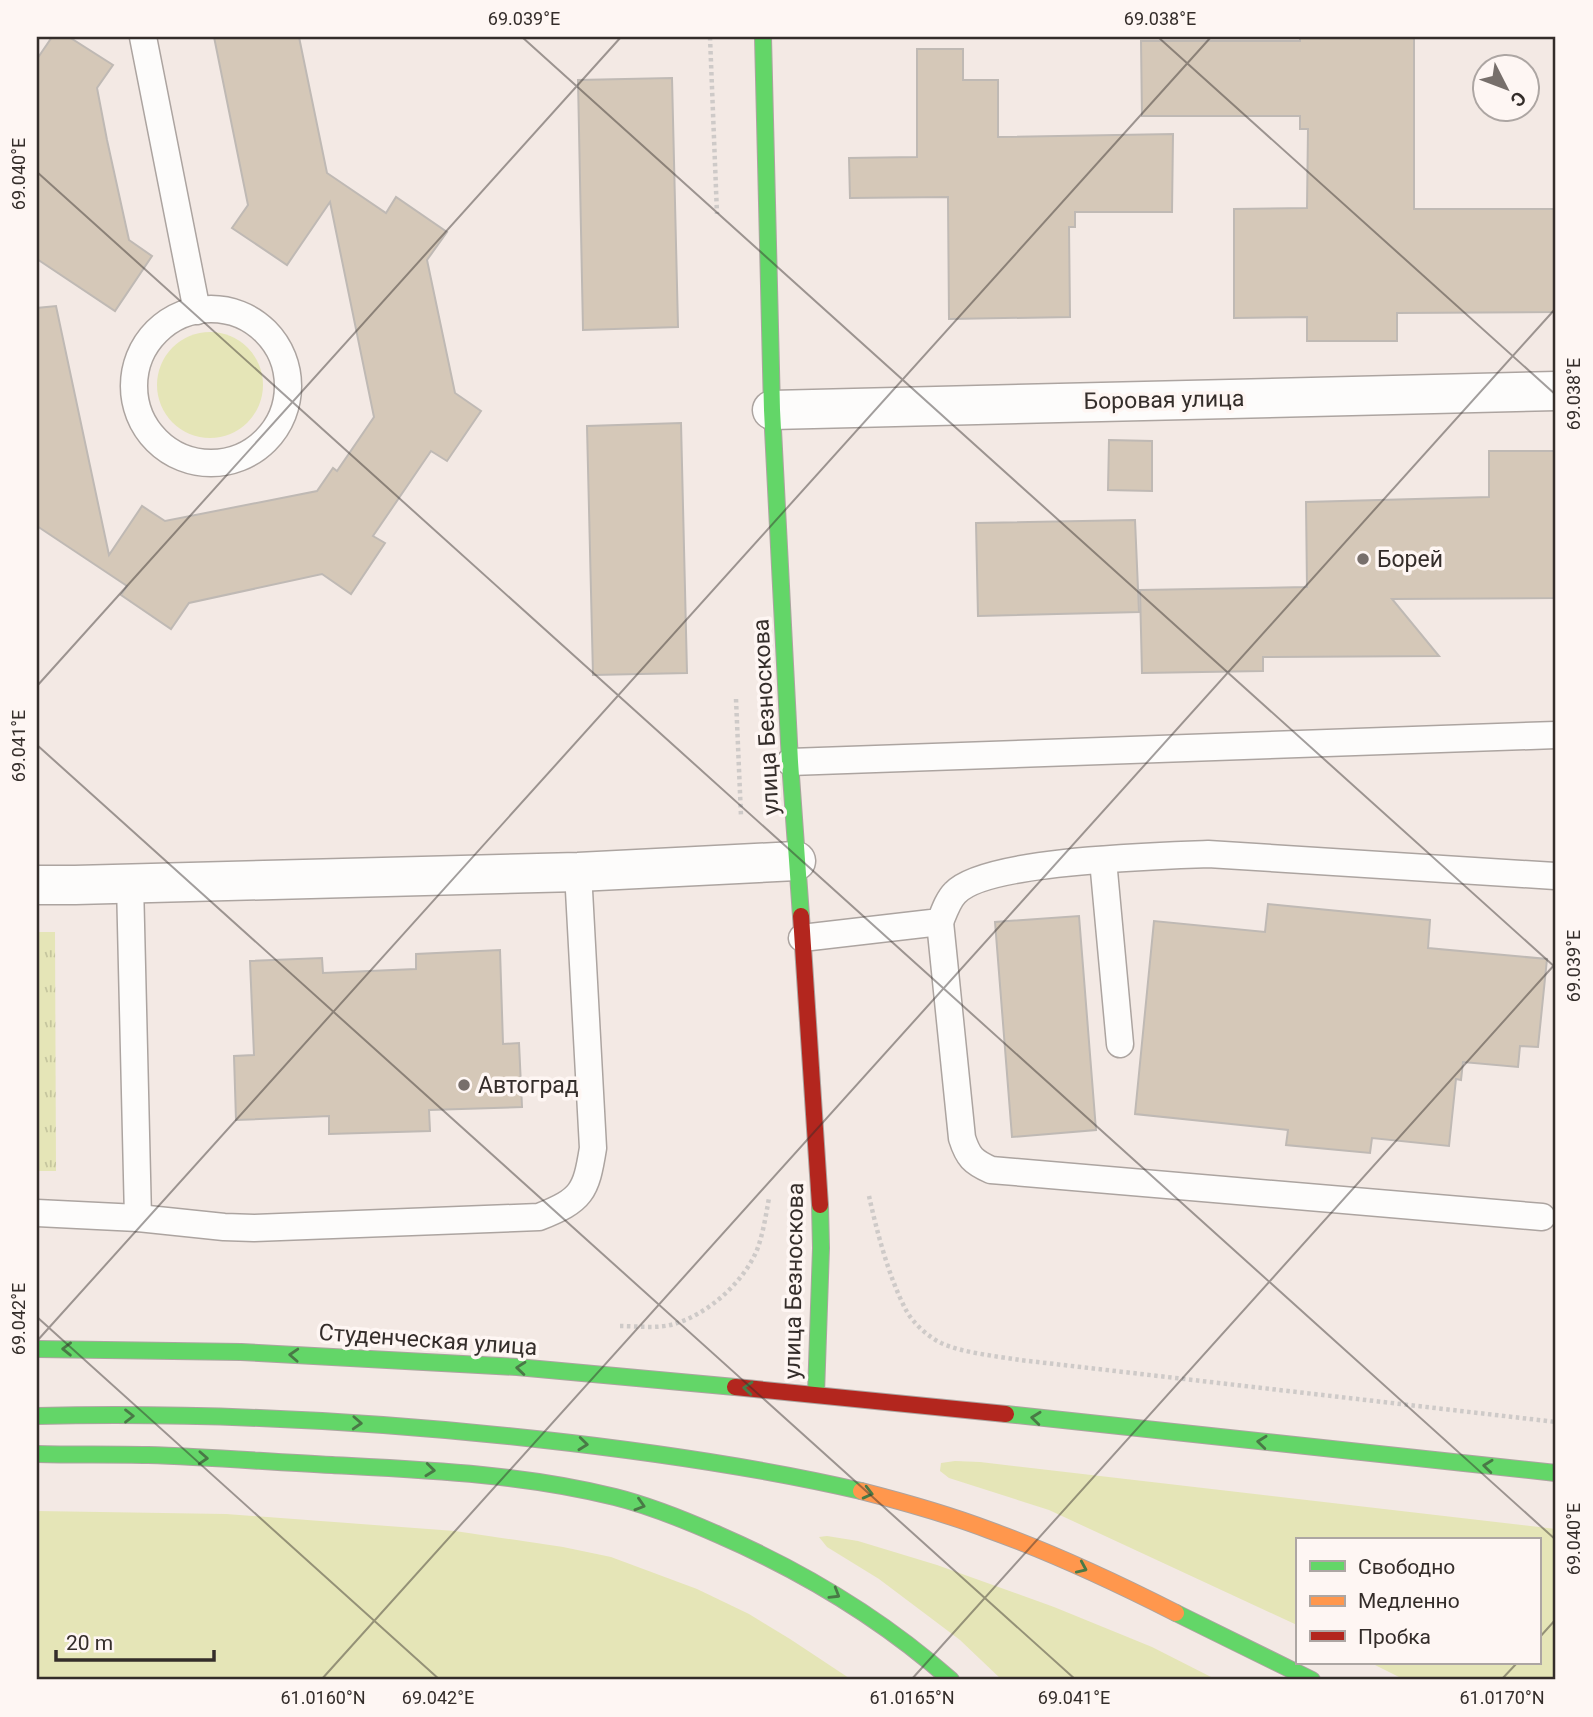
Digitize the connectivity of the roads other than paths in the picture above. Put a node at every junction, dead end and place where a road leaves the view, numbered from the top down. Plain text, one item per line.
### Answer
1 (143, 37) edge
2 (763, 37) edge
3 (197, 311) junction
4 (1556, 391) edge
5 (772, 410) junction
6 (1556, 735) edge
7 (790, 762) junction
8 (1103, 860) junction
9 (796, 861) junction
10 (578, 872) junction
11 (1555, 876) edge
12 (130, 883) junction
13 (37, 885) edge
14 (940, 922) junction
15 (802, 938) junction
16 (1120, 1044) dead end
17 (37, 1213) edge
18 (138, 1217) junction
19 (1542, 1217) dead end
20 (37, 1349) edge
21 (816, 1394) junction
22 (37, 1416) edge
23 (37, 1454) edge
24 (1556, 1473) edge
25 (951, 1680) edge
26 (1312, 1680) edge

1 - 3 lane
2 - 5 main road, улица Безноскова
3 - 3 lane
4 - 5 street, Боровая улица
5 - 7 main road, улица Безноскова
6 - 7 lane
7 - 9 main road, улица Безноскова
8 - 11 lane
8 - 14 lane
8 - 16 lane
9 - 10 street
9 - 15 main road, улица Безноскова
10 - 12 street
10 - 18 lane
12 - 13 street
12 - 18 lane
14 - 15 lane
14 - 19 lane
15 - 21 main road, улица Безноскова
17 - 18 lane
21 -> 20 main road, Студенческая улица
24 -> 21 main road, Студенческая улица
22 -> 26 main road
23 -> 25 main road

